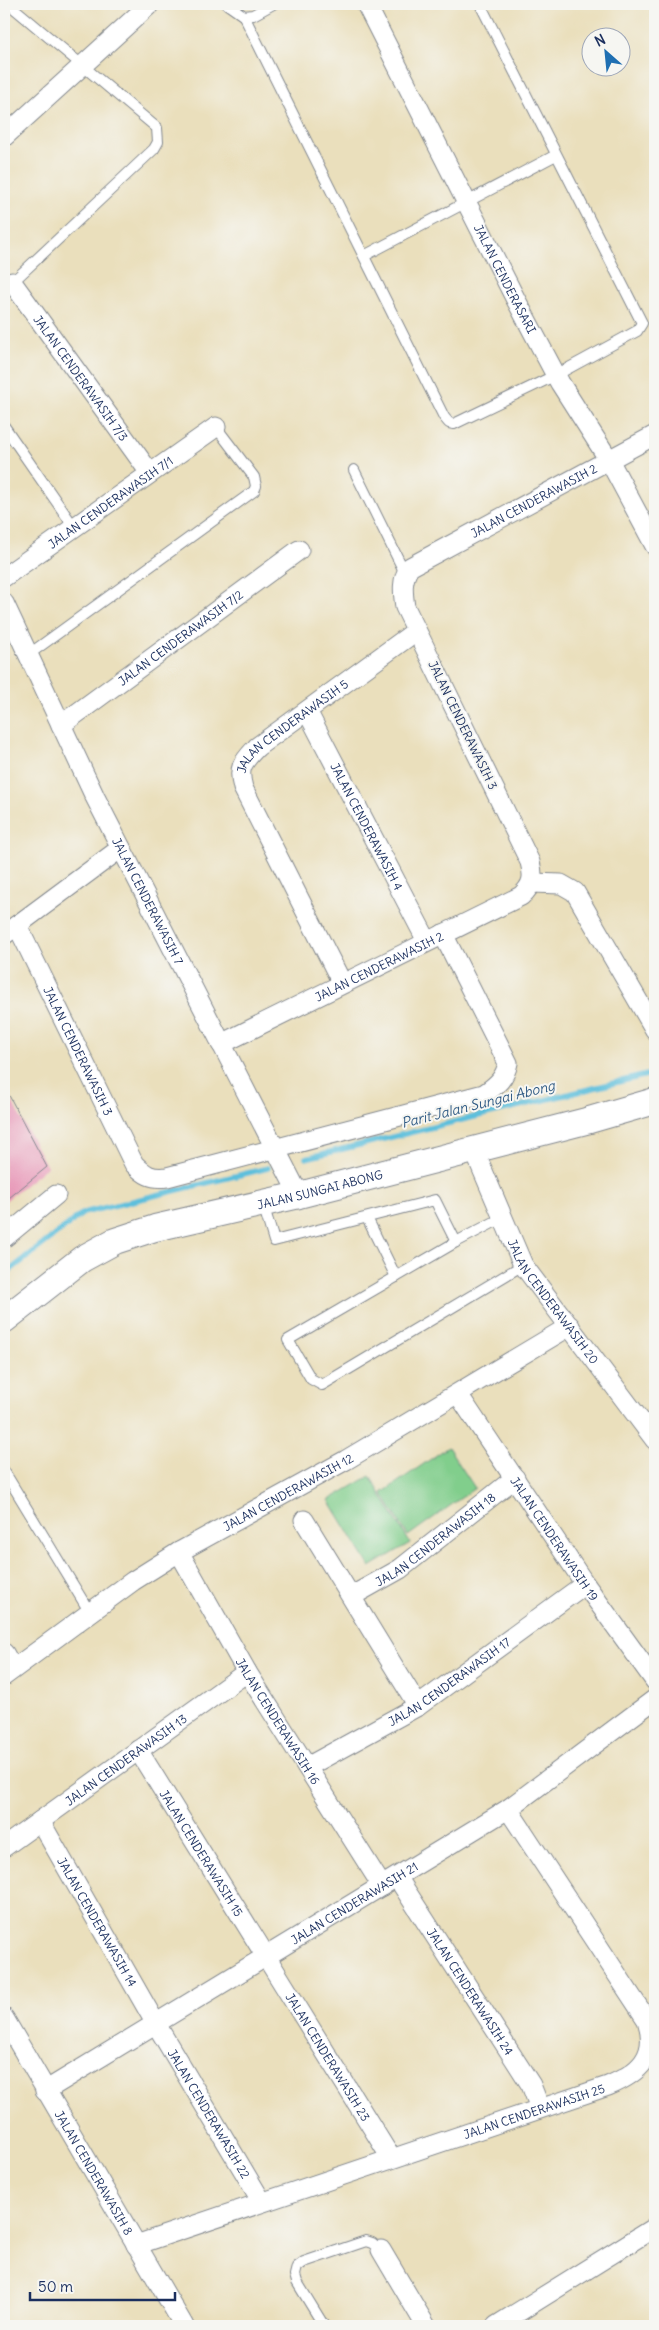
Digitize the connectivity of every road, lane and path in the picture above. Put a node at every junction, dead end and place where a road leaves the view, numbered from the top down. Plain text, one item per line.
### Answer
1 (9, 4) edge
2 (150, 4) edge
3 (227, 4) edge
4 (273, 4) edge
5 (366, 4) edge
6 (480, 4) edge
7 (244, 16) junction
8 (84, 66) junction
9 (6, 130) edge
10 (556, 155) junction
11 (467, 203) junction
12 (364, 256) junction
13 (8, 286) edge
14 (556, 375) junction
15 (4, 426) edge
16 (216, 427) joint
17 (655, 435) edge
18 (609, 460) junction
19 (354, 470) dead end
20 (150, 473) junction
21 (74, 527) junction
22 (655, 546) edge
23 (299, 550) dead end
24 (408, 570) junction
25 (4, 577) edge
26 (4, 604) edge
27 (416, 631) junction
28 (28, 655) junction
29 (307, 711) junction
30 (61, 725) junction
31 (121, 848) junction
32 (532, 883) junction
33 (10, 930) edge
34 (435, 938) junction
35 (342, 983) junction
36 (655, 1030) edge
37 (221, 1044) junction
38 (655, 1101) edge
39 (274, 1148) junction
40 (474, 1150) junction
41 (56, 1195) dead end
42 (299, 1195) junction
43 (263, 1204) junction
44 (367, 1218) junction
45 (502, 1218) junction
46 (4, 1238) edge
47 (456, 1242) junction
48 (523, 1265) junction
49 (396, 1277) junction
50 (4, 1320) edge
51 (570, 1326) junction
52 (458, 1394) junction
53 (655, 1440) edge
54 (4, 1471) edge
55 (515, 1478) junction
56 (304, 1520) dead end
57 (179, 1552) junction
58 (585, 1584) junction
59 (352, 1596) junction
60 (89, 1612) junction
61 (7, 1666) edge
62 (247, 1672) junction
63 (655, 1681) edge
64 (655, 1699) edge
65 (418, 1706) junction
66 (138, 1750) junction
67 (307, 1767) junction
68 (508, 1809) junction
69 (40, 1821) junction
70 (4, 1847) edge
71 (389, 1882) junction
72 (265, 1957) junction
73 (4, 2018) edge
74 (156, 2024) junction
75 (45, 2091) junction
76 (540, 2108) junction
77 (391, 2158) junction
78 (262, 2202) junction
79 (655, 2227) edge
80 (136, 2245) junction
81 (381, 2250) joint
82 (184, 2326) edge
83 (324, 2326) edge
84 (426, 2326) edge
85 (496, 2326) edge

1 - 8 lane
2 - 8 street
3 - 7 lane
4 - 7 lane
5 - 11 street, JALAN CENDERASARI
6 - 10 lane
7 - 12 lane
8 - 9 street
8 - 13 lane
10 - 11 lane
10 - 14 lane
11 - 12 lane
11 - 14 street, JALAN CENDERASARI
12 - 14 lane
13 - 20 street, JALAN CENDERAWASIH 7/3
14 - 18 street, JALAN CENDERASARI
15 - 21 lane
16 - 20 street, JALAN CENDERAWASIH 7/1
16 - 28 lane
17 - 18 street, JALAN CENDERAWASIH 2
18 - 22 street, JALAN CENDERASARI
18 - 24 street, JALAN CENDERAWASIH 2
19 - 24 lane
20 - 21 street, JALAN CENDERAWASIH 7/1
21 - 25 street, JALAN CENDERAWASIH 7/1
23 - 30 street, JALAN CENDERAWASIH 7/2
24 - 27 street, JALAN CENDERAWASIH 3
26 - 28 street, JALAN CENDERAWASIH 7
27 - 29 street, JALAN CENDERAWASIH 5
27 - 32 street, JALAN CENDERAWASIH 3
28 - 30 street, JALAN CENDERAWASIH 7
29 - 34 street, JALAN CENDERAWASIH 4
29 - 35 street, JALAN CENDERAWASIH 5
30 - 31 street, JALAN CENDERAWASIH 7
31 - 33 street
31 - 37 street, JALAN CENDERAWASIH 7
32 - 34 street, JALAN CENDERAWASIH 2
32 - 36 street
33 - 39 street, JALAN CENDERAWASIH 3
34 - 35 street, JALAN CENDERAWASIH 2
34 - 39 street, JALAN CENDERAWASIH 4
35 - 37 street, JALAN CENDERAWASIH 2
37 - 39 street, JALAN CENDERAWASIH 7
38 - 40 street, JALAN SUNGAI ABONG
39 - 42 street, JALAN CENDERAWASIH 7
40 - 42 street, JALAN SUNGAI ABONG
40 - 45 street, JALAN CENDERAWASIH 20
41 - 46 street
42 - 43 street, JALAN SUNGAI ABONG
43 - 44 lane
43 - 50 street, JALAN SUNGAI ABONG
44 - 47 lane
44 - 49 lane
45 - 47 lane
45 - 48 street, JALAN CENDERAWASIH 20
47 - 49 lane
48 - 49 lane
48 - 51 street, JALAN CENDERAWASIH 20
51 - 52 street, JALAN CENDERAWASIH 12
51 - 53 street, JALAN CENDERAWASIH 20
52 - 55 street, JALAN CENDERAWASIH 19
52 - 57 street, JALAN CENDERAWASIH 12
54 - 60 lane
55 - 58 street, JALAN CENDERAWASIH 19
55 - 59 street, JALAN CENDERAWASIH 18
56 - 59 street
57 - 60 street, JALAN CENDERAWASIH 12
57 - 62 street, JALAN CENDERAWASIH 16
58 - 63 street, JALAN CENDERAWASIH 19
58 - 65 street, JALAN CENDERAWASIH 17
59 - 65 street
60 - 61 street, JALAN CENDERAWASIH 12
62 - 66 street, JALAN CENDERAWASIH 13
62 - 67 street, JALAN CENDERAWASIH 16
64 - 68 street, JALAN CENDERAWASIH 21
65 - 67 street, JALAN CENDERAWASIH 17
66 - 69 street, JALAN CENDERAWASIH 13
66 - 72 street, JALAN CENDERAWASIH 15
67 - 71 street, JALAN CENDERAWASIH 16
68 - 71 street, JALAN CENDERAWASIH 21
68 - 76 street, JALAN CENDERAWASIH 25
69 - 70 street, JALAN CENDERAWASIH 13
69 - 74 street, JALAN CENDERAWASIH 14
71 - 72 street, JALAN CENDERAWASIH 21
71 - 76 street, JALAN CENDERAWASIH 24
72 - 74 street, JALAN CENDERAWASIH 21
72 - 77 street, JALAN CENDERAWASIH 23
73 - 75 street, JALAN CENDERAWASIH 8
74 - 75 street, JALAN CENDERAWASIH 21
74 - 78 street, JALAN CENDERAWASIH 22
75 - 80 street, JALAN CENDERAWASIH 8
76 - 77 street, JALAN CENDERAWASIH 25
77 - 78 street, JALAN CENDERAWASIH 25
78 - 80 street, JALAN CENDERAWASIH 25
79 - 85 street
80 - 82 street, JALAN CENDERAWASIH 8
81 - 83 lane
81 - 84 street

